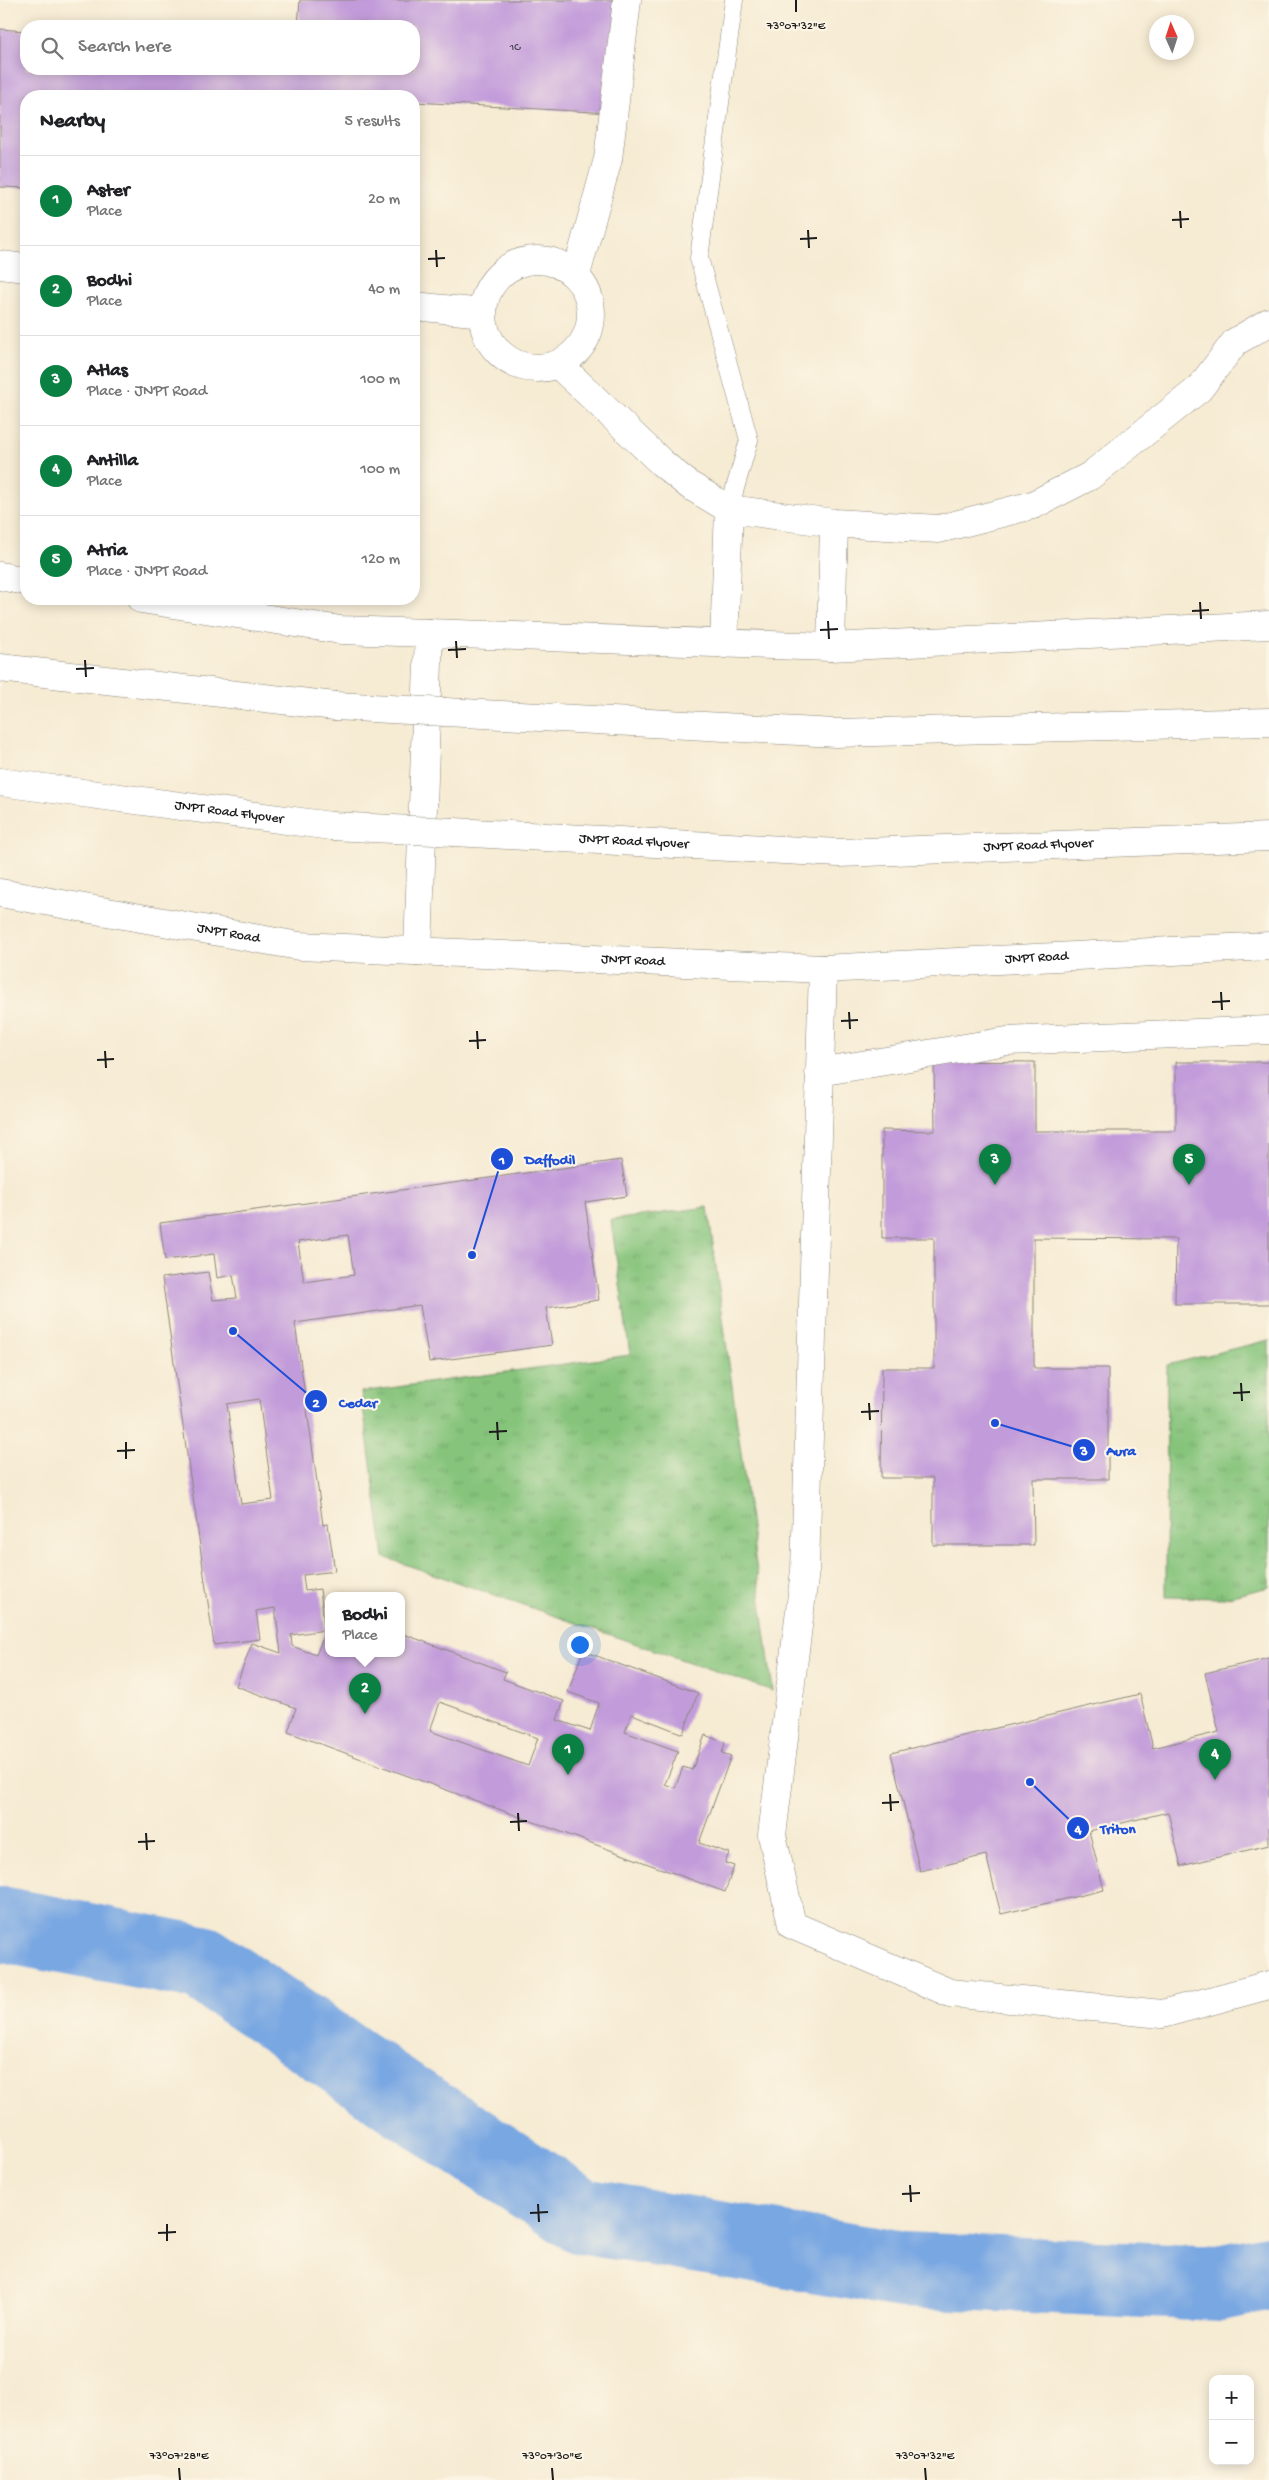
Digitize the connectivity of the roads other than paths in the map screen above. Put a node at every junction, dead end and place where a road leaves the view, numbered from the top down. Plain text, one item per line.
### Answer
1 (627, 0) edge
2 (734, 0) edge
3 (0, 265) edge
4 (20, 267) edge
5 (576, 275) junction
6 (420, 307) edge
7 (483, 312) junction
8 (1269, 322) edge
9 (558, 364) junction
10 (729, 509) junction
11 (834, 523) junction
12 (0, 576) edge
13 (20, 580) edge
14 (180, 605) edge
15 (1269, 625) edge
16 (429, 633) junction
17 (724, 644) junction
18 (831, 647) junction
19 (0, 668) edge
20 (1269, 722) edge
21 (0, 782) edge
22 (1269, 837) edge
23 (0, 893) edge
24 (1269, 946) edge
25 (418, 951) junction
26 (823, 968) junction
27 (1269, 1030) edge
28 (819, 1072) junction
29 (1269, 1985) edge

1 - 5 main road
2 - 10 lane
3 - 4 main road
5 - 7 main road
5 - 9 main road
6 - 7 main road
7 - 9 main road
8 - 11 main road
9 - 10 main road
10 - 11 main road
10 - 17 main road
11 - 18 main road
12 - 13 main road
14 - 16 main road
15 - 18 main road
16 - 17 main road
16 - 25 main road
17 - 18 main road
19 - 20 main road, bridge
21 - 22 main road, JNPT Road Flyover, bridge
23 - 25 main road, JNPT Road
24 - 26 main road, JNPT Road
25 - 26 main road, JNPT Road
26 - 28 main road
27 - 28 main road
28 - 29 main road

